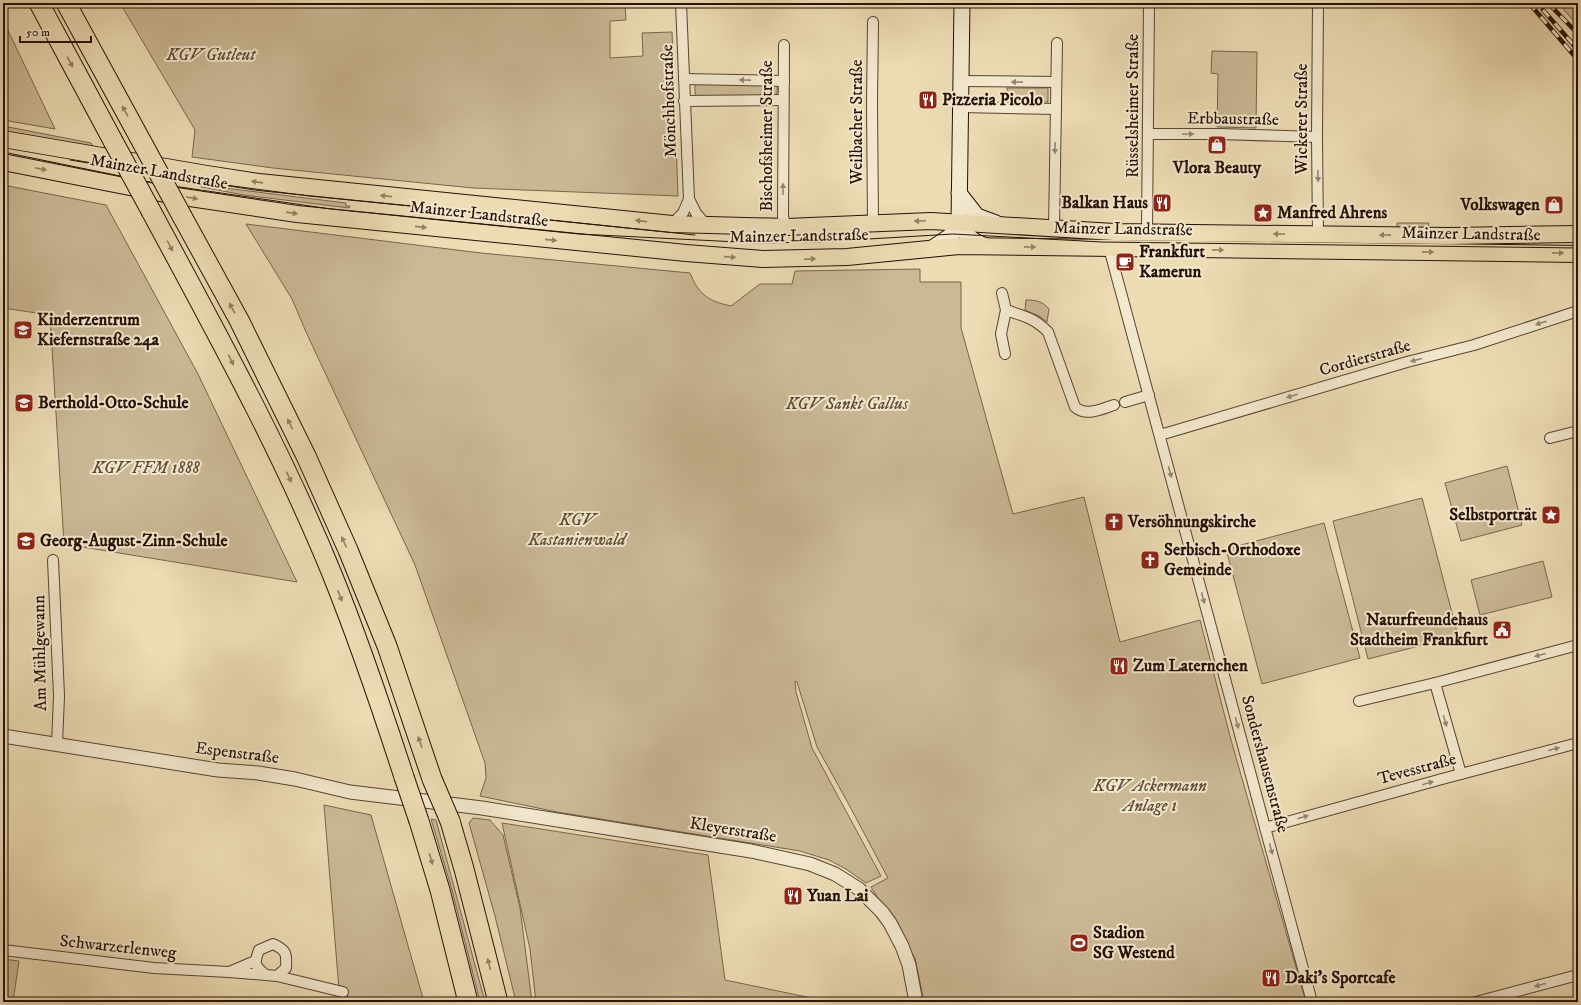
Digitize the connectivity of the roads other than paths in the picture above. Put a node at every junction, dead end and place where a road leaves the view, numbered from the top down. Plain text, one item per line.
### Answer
1 (39, 3) edge
2 (66, 3) edge
3 (681, 3) edge
4 (962, 3) edge
5 (1149, 3) edge
6 (1318, 3) edge
7 (873, 22) dead end
8 (1057, 43) dead end
9 (784, 44) dead end
10 (684, 78) junction
11 (784, 81) junction
12 (961, 81) junction
13 (1056, 82) junction
14 (783, 100) junction
15 (684, 101) junction
16 (961, 107) junction
17 (1056, 109) junction
18 (1149, 134) junction
19 (1317, 137) junction
20 (3, 139) edge
21 (3, 162) edge
22 (959, 193) junction
23 (689, 198) junction
24 (959, 222) junction
25 (873, 223) junction
26 (672, 224) junction
27 (999, 224) junction
28 (707, 226) junction
29 (786, 227) junction
30 (1054, 228) junction
31 (1147, 232) junction
32 (1318, 234) junction
33 (1562, 234) junction
34 (1578, 234) edge
35 (1578, 243) edge
36 (991, 246) junction
37 (1109, 248) junction
38 (930, 249) junction
39 (1578, 254) edge
40 (1002, 292) dead end
41 (1006, 310) junction
42 (1578, 311) edge
43 (1004, 354) dead end
44 (1149, 395) junction
45 (1125, 402) dead end
46 (1114, 405) dead end
47 (1578, 431) edge
48 (1160, 435) junction
49 (1550, 438) dead end
50 (53, 560) dead end
51 (1578, 644) edge
52 (1435, 683) junction
53 (1359, 701) dead end
54 (3, 736) edge
55 (1578, 743) edge
56 (57, 744) junction
57 (1461, 774) junction
58 (466, 806) joint
59 (1265, 828) junction
60 (3, 950) edge
61 (255, 961) junction
62 (229, 972) junction
63 (266, 975) junction
64 (1578, 975) edge
65 (277, 976) junction
66 (343, 992) dead end
67 (468, 1002) edge
68 (498, 1002) edge
69 (916, 1002) edge
70 (1312, 1002) edge
71 (1476, 1002) edge

1 -> 67 highway, bridge
68 -> 2 highway, bridge
3 - 10 street, Mönchhofstraße
4 - 12 main road
5 - 18 street, Rüsselsheimer Straße
6 - 19 street, Wickerer Straße
7 - 25 street, Weilbacher Straße
8 - 13 street
9 - 11 street, Bischofsheimer Straße
11 -> 10 street
10 - 15 street, Mönchhofstraße
11 - 14 street, Bischofsheimer Straße
13 -> 12 street
12 - 16 main road
13 - 17 street
14 - 15 street
29 -> 14 street, Bischofsheimer Straße
15 - 23 street, Mönchhofstraße
16 - 17 street
16 - 22 main road
17 -> 30 street
18 -> 19 street, Erbbaustraße
18 - 31 street, Rüsselsheimer Straße
19 -> 32 street, Wickerer Straße
26 -> 20 main road, Mainzer Landstraße
21 -> 38 main road, Mainzer Landstraße
22 - 24 main road
22 - 27 main road
23 - 26 street, Mönchhofstraße
23 - 28 street, Mönchhofstraße
24 -> 25 main road, Mainzer Landstraße
24 - 27 main road, Mainzer Landstraße
24 - 36 main road
24 - 38 main road
25 - 29 main road, Mainzer Landstraße
26 - 28 main road, Mainzer Landstraße
27 - 30 main road, Mainzer Landstraße
28 - 29 main road, Mainzer Landstraße
30 - 31 main road, Mainzer Landstraße
32 -> 31 main road, Mainzer Landstraße
33 -> 32 main road, Mainzer Landstraße
33 - 34 main road, Mainzer Landstraße
33 - 35 street
36 -> 37 main road, Mainzer Landstraße
36 - 38 main road, Mainzer Landstraße
37 -> 39 main road, Mainzer Landstraße
37 - 44 street, Sondershausenstraße
40 - 41 street
41 - 43 street
41 - 46 street
42 -> 48 street, Cordierstraße
44 - 45 street
44 - 48 street, Sondershausenstraße
47 - 49 street
48 -> 59 street, Sondershausenstraße
50 - 56 street, Am Mühlgewann
51 -> 52 street
52 - 53 street
52 -> 57 street
54 - 56 street, Espenstraße
57 -> 55 street, Tevesstraße
56 - 58 street, Espenstraße
59 -> 57 street, Tevesstraße
58 - 69 street, Kleyerstraße
59 -> 70 street, Sondershausenstraße
60 - 62 street, Schwarzerlenweg
61 - 62 street, Schwarzerlenweg
61 - 63 street
61 - 65 street, Schwarzerlenweg
62 - 63 street, Schwarzerlenweg
63 - 65 street, Schwarzerlenweg
64 -> 71 street
65 - 66 street, Schwarzerlenweg

